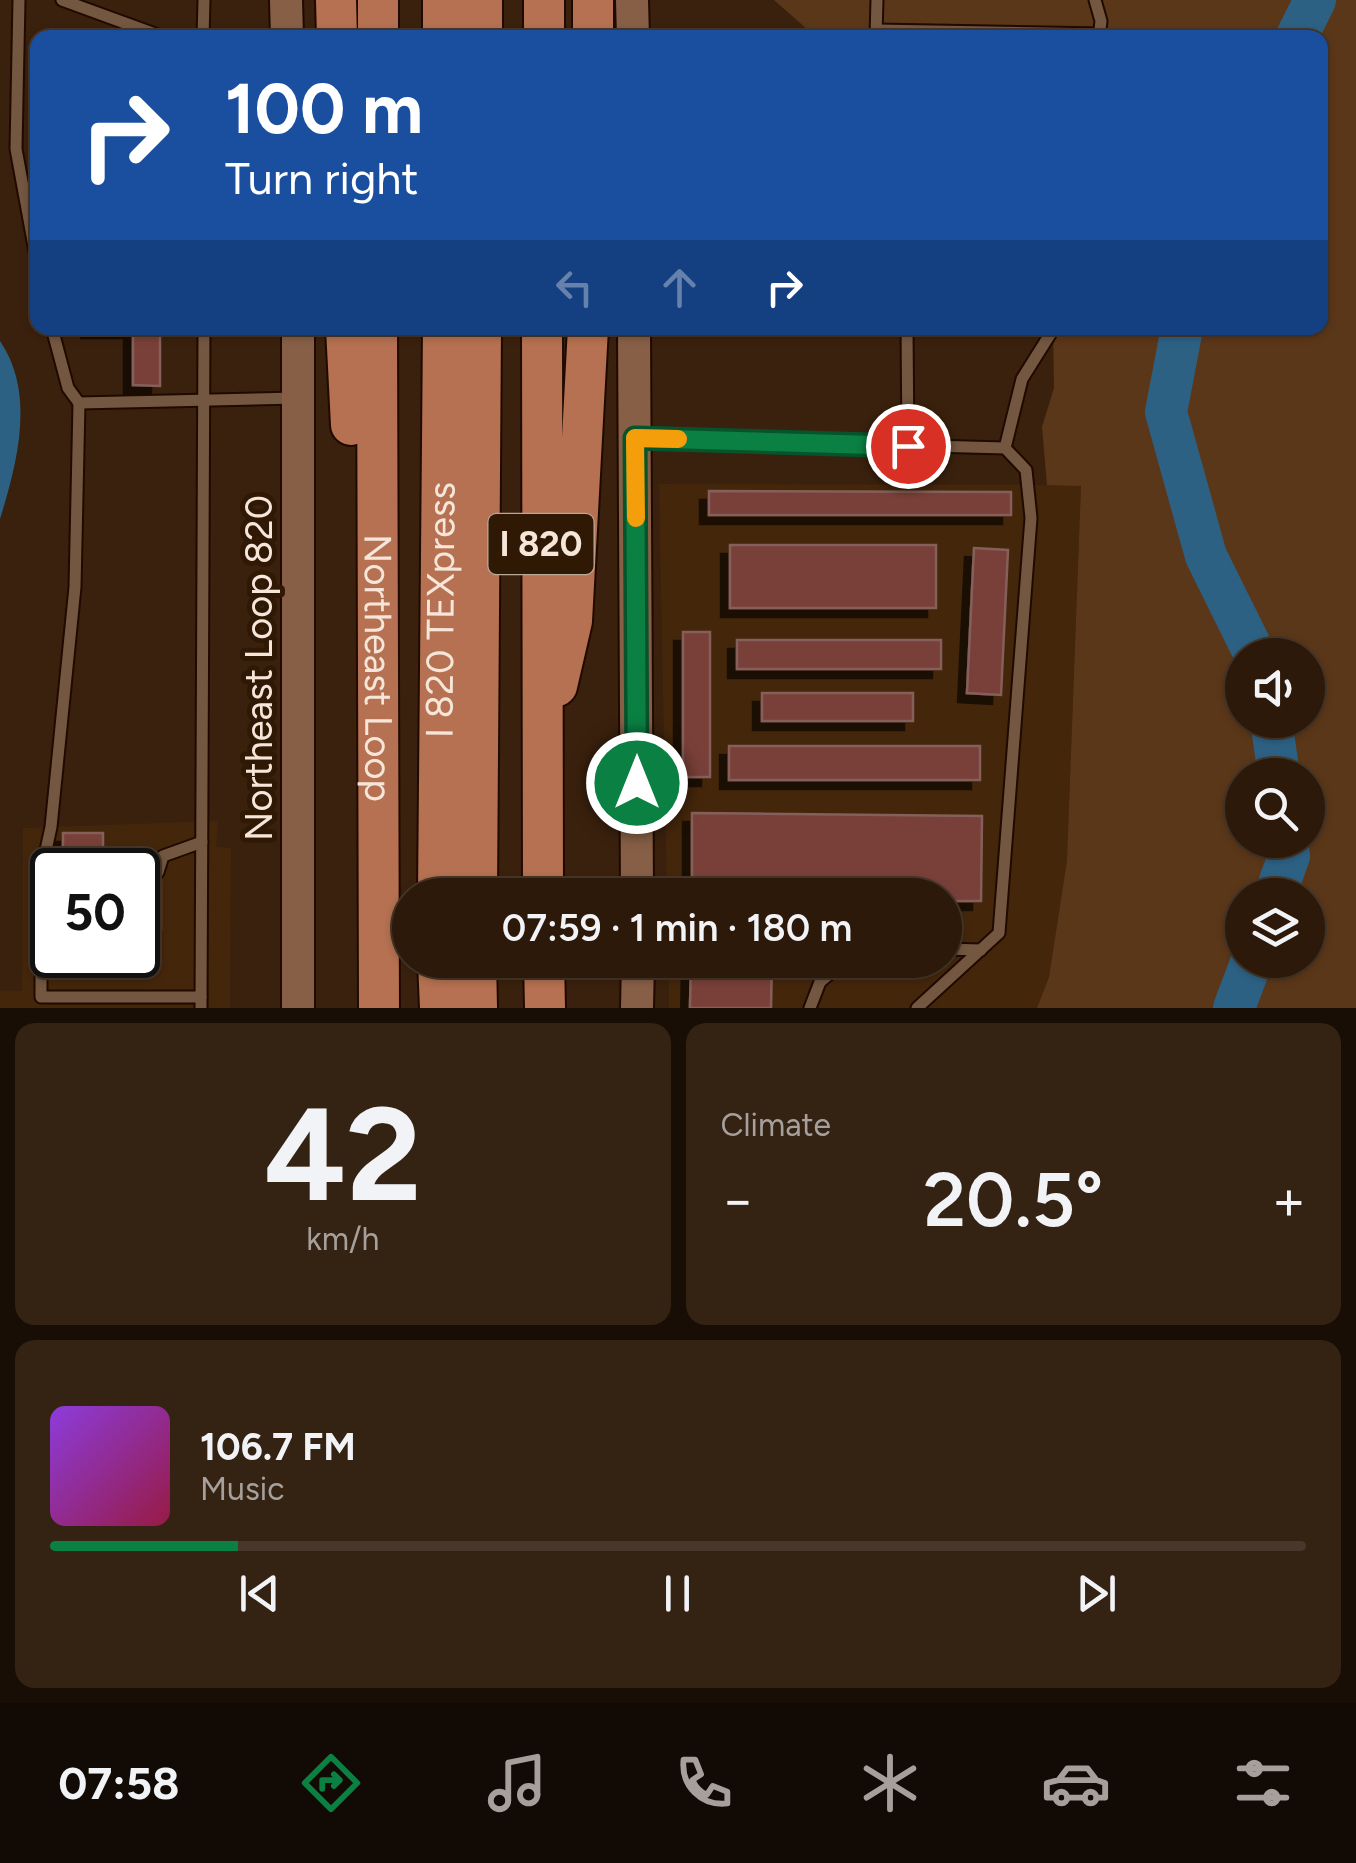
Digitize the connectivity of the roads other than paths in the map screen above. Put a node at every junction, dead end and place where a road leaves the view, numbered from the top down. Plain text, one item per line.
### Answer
1 (18, 0) edge
2 (62, 0) edge
3 (204, 0) edge
4 (286, 0) edge
5 (336, 0) edge
6 (378, 0) edge
7 (443, 0) edge
8 (482, 0) edge
9 (544, 0) edge
10 (594, 0) edge
11 (632, 0) edge
12 (877, 0) edge
13 (1095, 0) edge
14 (144, 30) edge
15 (203, 30) edge
16 (287, 30) edge
17 (338, 30) edge
18 (378, 30) edge
19 (443, 30) edge
20 (482, 30) edge
21 (544, 30) edge
22 (593, 30) edge
23 (633, 30) edge
24 (876, 30) edge
25 (1101, 30) edge
26 (30, 225) edge
27 (54, 335) edge
28 (204, 335) edge
29 (298, 335) edge
30 (346, 335) edge
31 (377, 335) edge
32 (443, 335) edge
33 (481, 335) edge
34 (542, 335) edge
35 (588, 335) edge
36 (634, 335) edge
37 (907, 335) edge
38 (1050, 335) edge
39 (300, 398) junction
40 (204, 400) junction
41 (79, 403) junction
42 (635, 438) junction
43 (908, 446) junction
44 (1006, 448) junction
45 (376, 650) junction
46 (540, 761) junction
47 (202, 842) junction
48 (49, 848) edge
49 (160, 866) edge
50 (438, 878) edge
51 (476, 878) edge
52 (543, 878) edge
53 (638, 878) edge
54 (962, 949) edge
55 (980, 950) junction
56 (41, 978) edge
57 (439, 978) edge
58 (476, 978) edge
59 (544, 978) edge
60 (638, 978) edge
61 (825, 978) edge
62 (40, 1003) edge
63 (201, 1003) edge
64 (298, 1008) edge
65 (379, 1008) edge
66 (440, 1008) edge
67 (477, 1008) edge
68 (545, 1008) edge
69 (637, 1008) edge
70 (810, 1008) edge
71 (917, 1008) edge

1 - 26 lane
2 - 14 lane
3 - 15 lane
4 - 16 main road
5 - 17 highway
6 - 18 highway
7 - 19 highway
8 - 20 highway
9 - 21 highway
10 - 22 highway
11 - 23 main road
12 - 24 lane
13 - 25 lane
27 - 41 lane
28 - 40 lane
29 - 39 main road, Northeast Loop 820
30 - 45 highway
31 - 45 highway, Northeast Loop
32 - 50 highway, I 820 TEXpress
33 - 51 highway, I 820 TEXpress
34 - 46 highway, I 820
35 - 46 highway
36 - 42 main road
37 - 43 lane
38 - 44 lane
39 - 40 lane
39 - 64 main road, Northeast Loop 820
40 - 41 lane
40 - 47 lane
41 - 48 lane
42 - 43 lane
42 - 53 main road
43 - 44 lane
44 - 55 lane
45 - 65 highway, Northeast Loop
46 - 52 highway, I 820
47 - 49 lane
47 - 63 lane
54 - 55 lane
55 - 71 lane
56 - 62 lane
57 - 66 highway
58 - 67 highway
59 - 68 highway
60 - 69 main road
61 - 70 lane
62 - 63 lane

